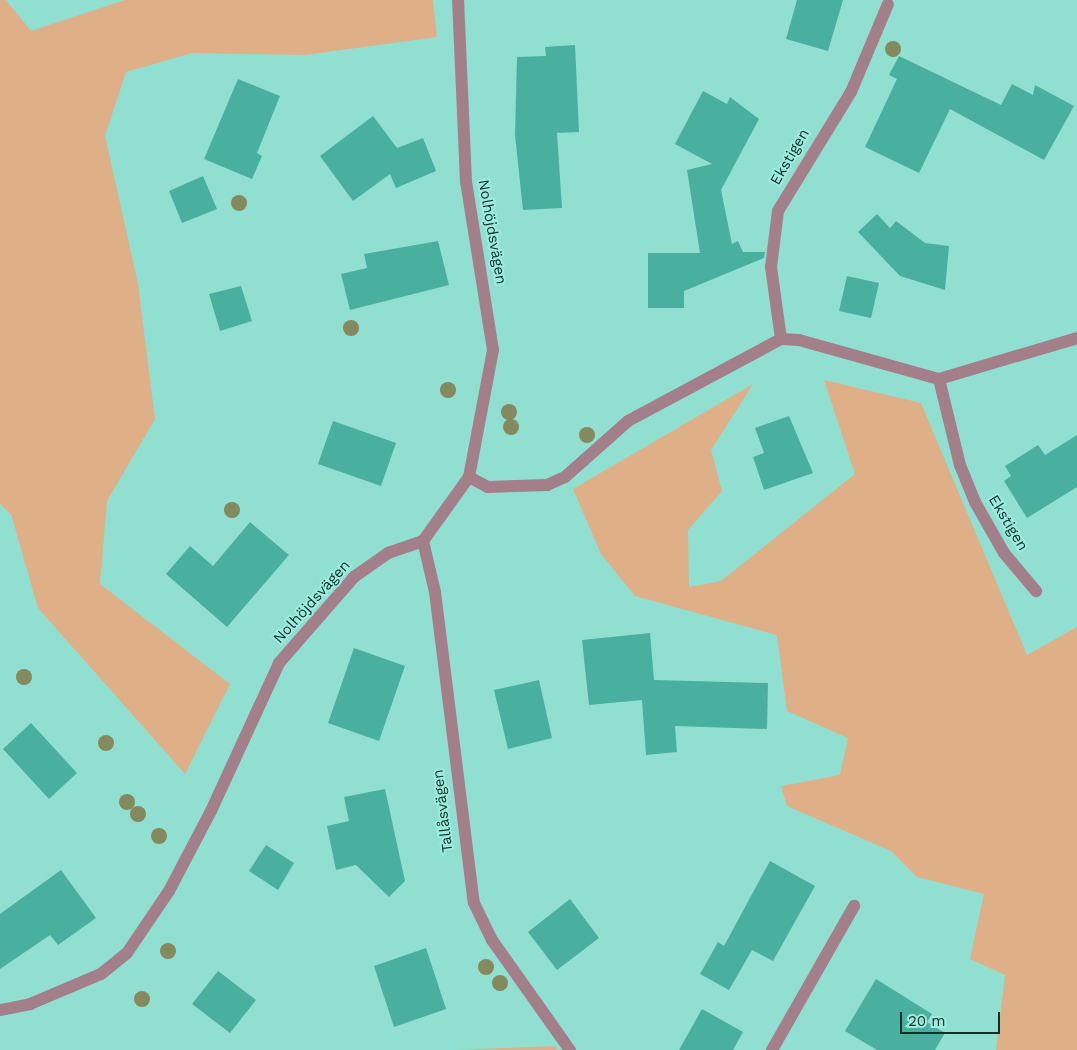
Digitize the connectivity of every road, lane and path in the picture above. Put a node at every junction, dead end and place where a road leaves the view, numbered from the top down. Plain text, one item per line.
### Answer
1 (458, 0) edge
2 (888, 4) dead end
3 (1077, 338) edge
4 (781, 339) junction
5 (939, 379) junction
6 (470, 478) junction
7 (423, 541) junction
8 (1036, 591) dead end
9 (854, 906) dead end
10 (0, 1010) edge
11 (570, 1050) edge
12 (772, 1050) edge

1 - 6 street, Nolhöjdsvägen
2 - 4 street, Ekstigen
3 - 5 street
4 - 5 street
4 - 6 street
5 - 8 street, Ekstigen
6 - 7 street, Nolhöjdsvägen
7 - 10 street, Nolhöjdsvägen
7 - 11 street, Tallåsvägen
9 - 12 street

